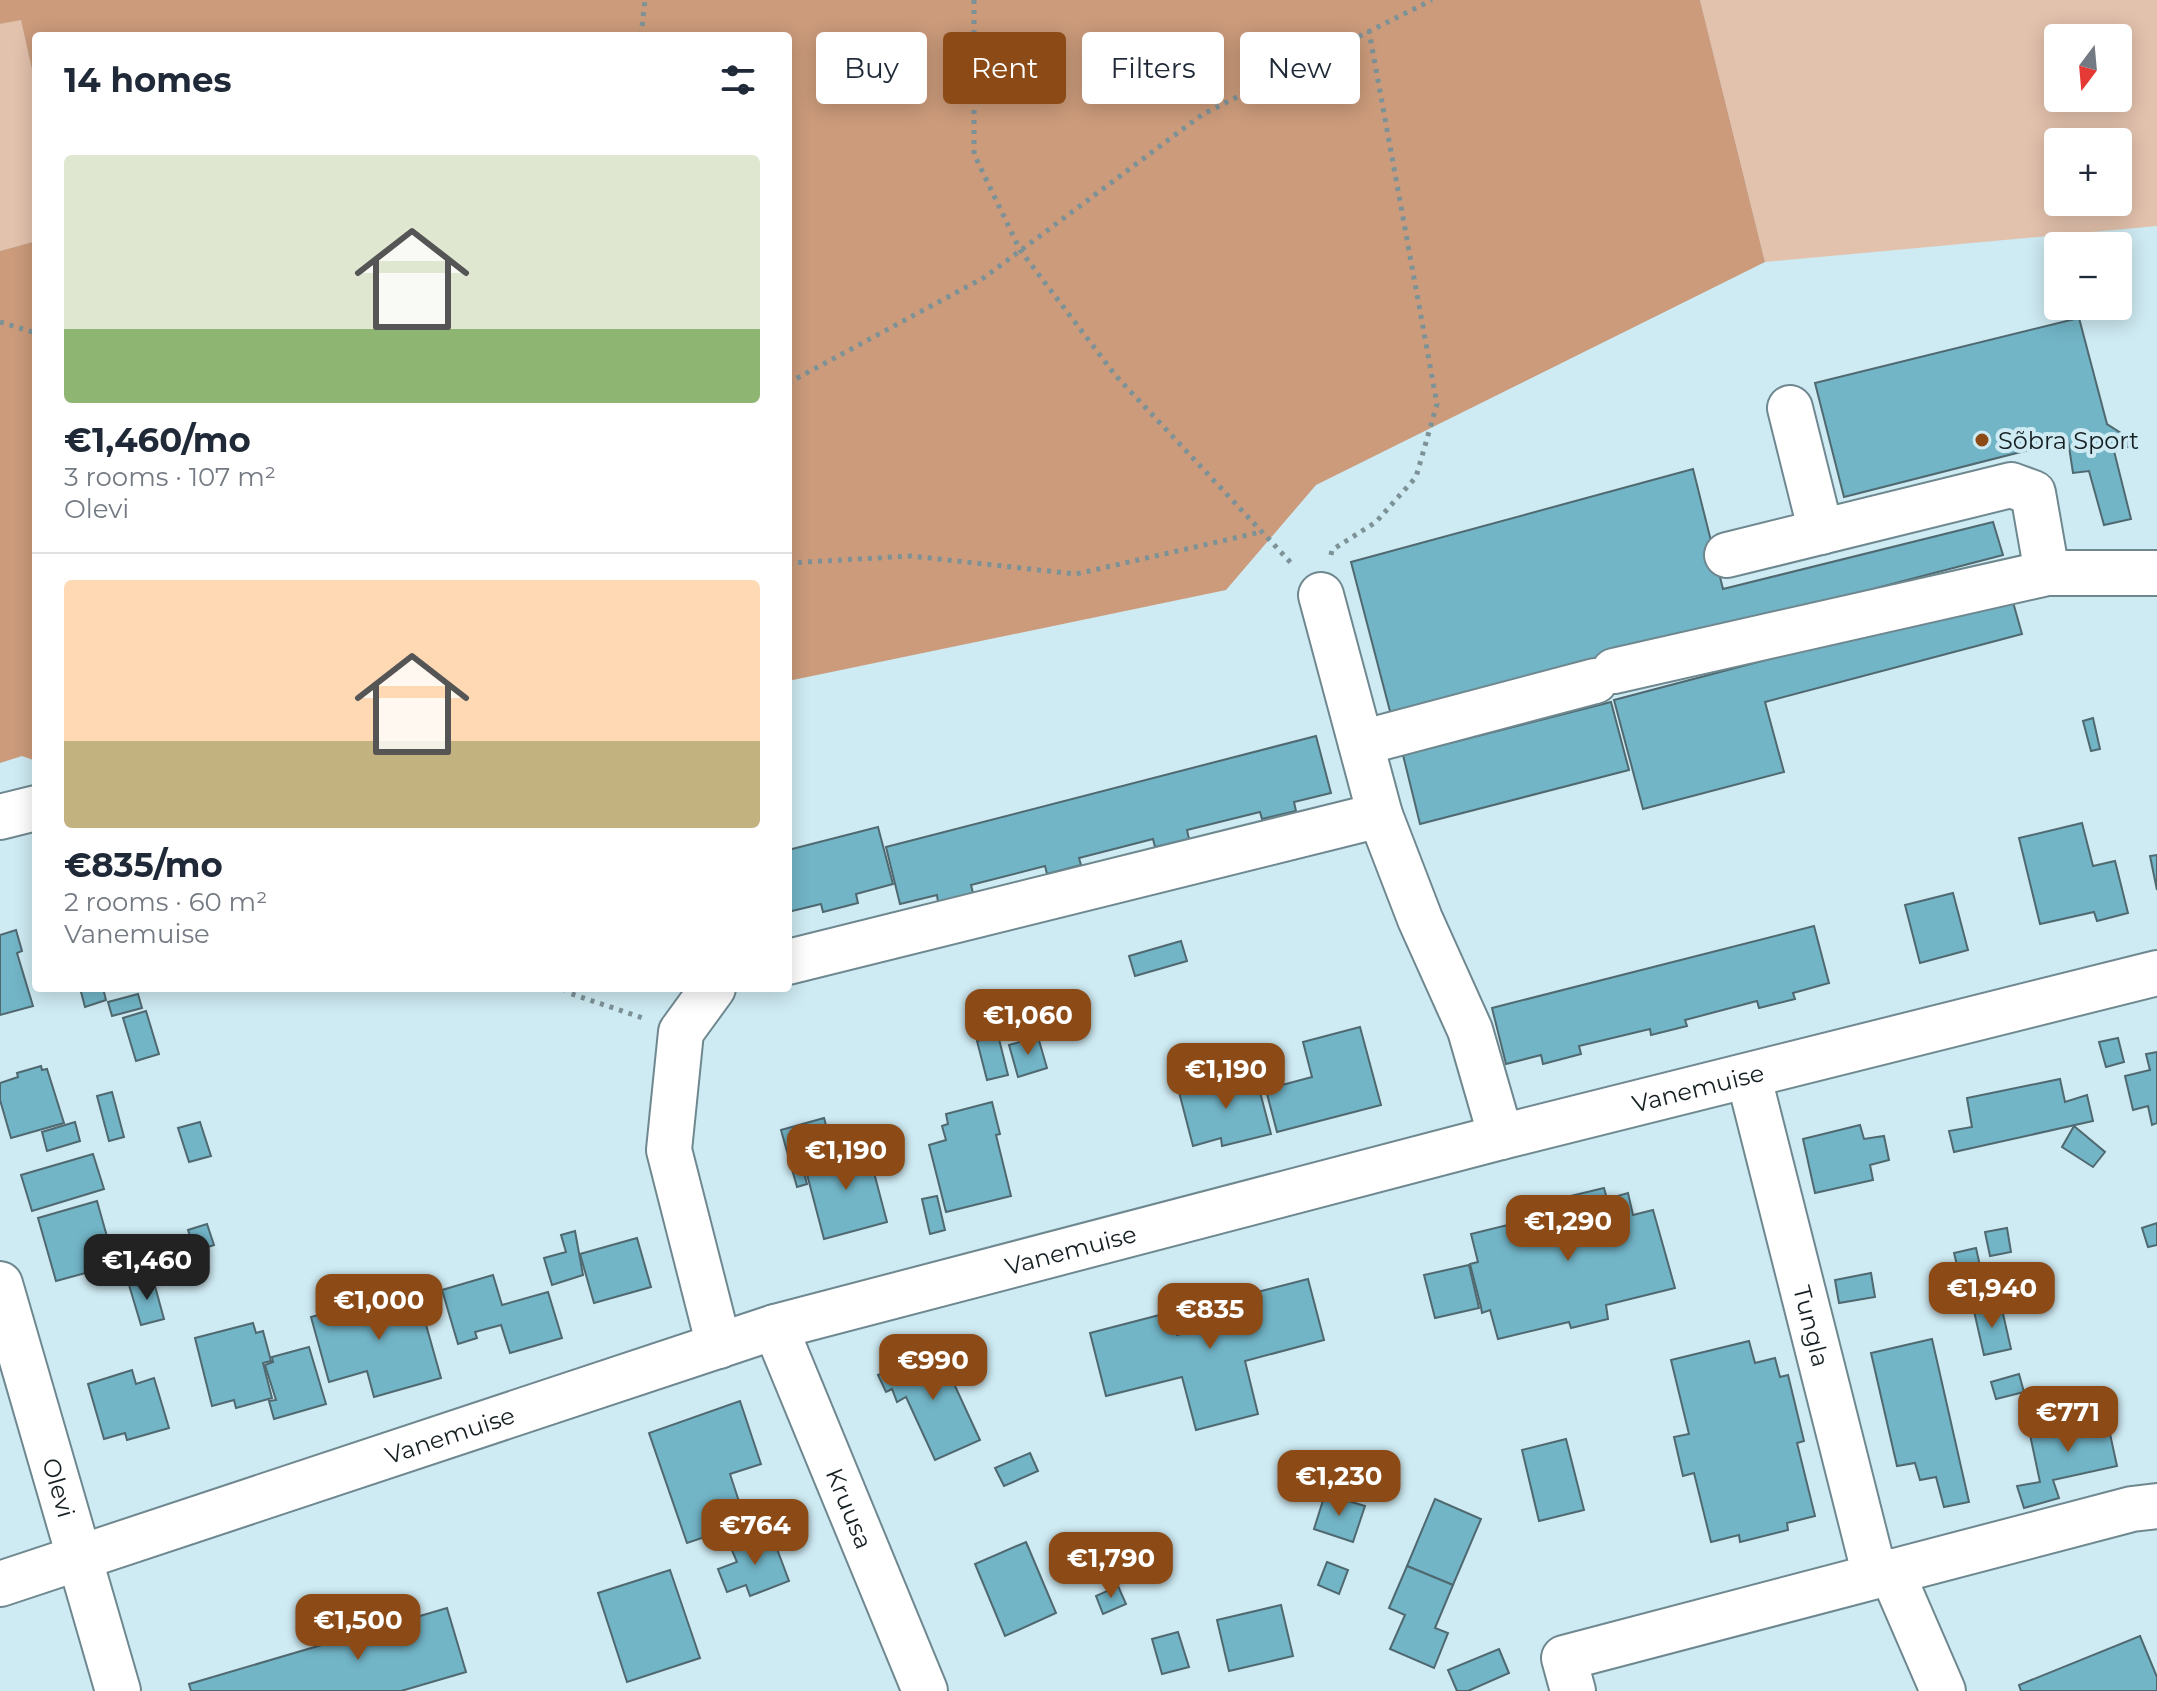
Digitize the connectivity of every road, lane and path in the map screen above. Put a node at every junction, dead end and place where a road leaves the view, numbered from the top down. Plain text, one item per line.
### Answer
1 (645, 0) edge
2 (974, 0) edge
3 (1432, 0) edge
4 (1369, 31) junction
5 (641, 32) edge
6 (1020, 250) junction
7 (0, 322) edge
8 (32, 332) edge
9 (792, 381) edge
10 (1790, 408) dead end
11 (1262, 531) junction
12 (1821, 532) junction
13 (1727, 555) dead end
14 (792, 563) edge
15 (2047, 573) junction
16 (2157, 573) edge
17 (1321, 595) junction
18 (1361, 743) junction
19 (32, 809) edge
20 (1380, 815) junction
21 (0, 817) edge
22 (792, 961) edge
23 (2157, 973) edge
24 (571, 992) edge
25 (710, 992) edge
26 (681, 1032) junction
27 (1749, 1078) junction
28 (1501, 1137) junction
29 (0, 1284) edge
30 (775, 1327) junction
31 (719, 1346) junction
32 (2157, 1506) edge
33 (79, 1560) junction
34 (1883, 1574) junction
35 (0, 1584) edge
36 (118, 1691) edge
37 (925, 1691) edge
38 (1573, 1691) edge
39 (1943, 1691) edge

1 - 5 path
2 - 6 path
3 - 4 path
4 - 6 path
4 - 17 path
6 - 9 path
6 - 11 path
7 - 8 path
10 - 12 street
11 - 14 path
11 - 17 path
12 - 13 street
12 - 15 street
15 - 16 street
15 - 18 street
17 - 18 street
18 - 20 street
19 - 21 street
20 - 22 street
20 - 28 street
23 - 27 street, Vanemuise
24 - 26 path
25 - 26 street
26 - 31 street
27 - 28 street, Vanemuise
27 - 34 street, Tungla
28 - 30 street, Vanemuise
29 - 33 street, Olevi
30 - 31 street, Vanemuise
30 - 37 street, Kruusa
31 - 33 street, Vanemuise
32 - 34 street
33 - 35 street, Vanemuise
33 - 36 street, Olevi
34 - 38 street
34 - 39 street, Tungla

